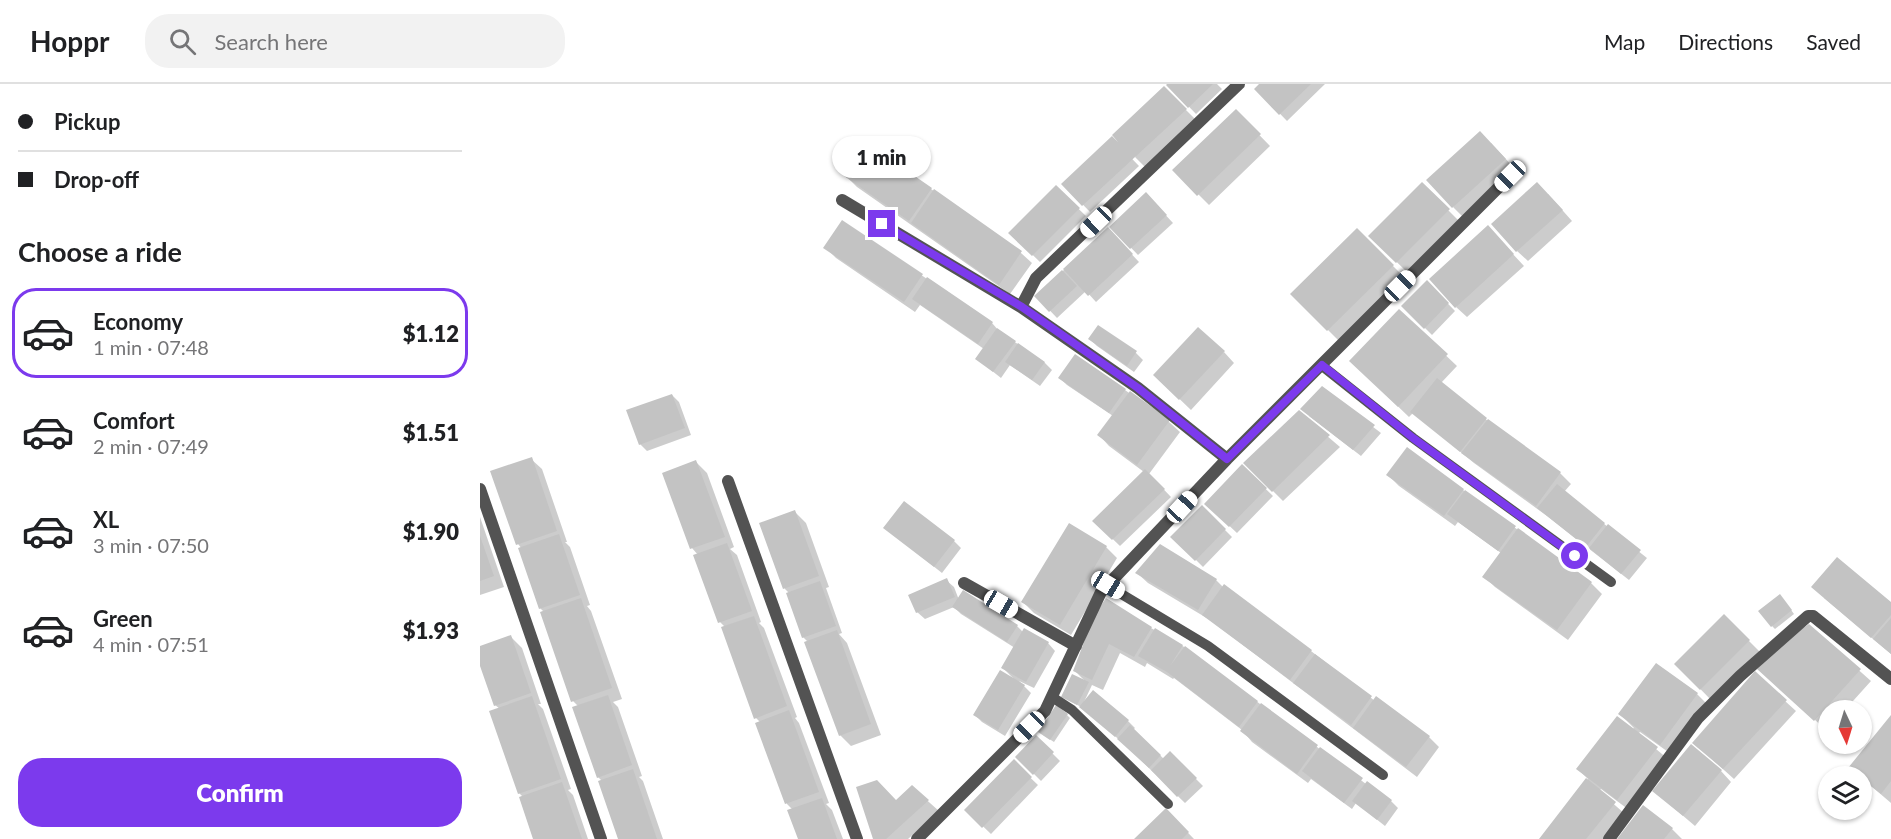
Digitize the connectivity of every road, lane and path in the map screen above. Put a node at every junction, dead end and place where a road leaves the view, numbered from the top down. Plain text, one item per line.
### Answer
1 (1239, 84) edge
2 (1510, 176) dead end
3 (842, 200) dead end
4 (1022, 307) junction
5 (1322, 365) junction
6 (1227, 459) junction
7 (728, 482) dead end
8 (480, 489) edge
9 (1611, 582) dead end
10 (964, 583) dead end
11 (1108, 585) junction
12 (1076, 646) junction
13 (1891, 680) edge
14 (1052, 697) junction
15 (1383, 775) dead end
16 (1168, 804) dead end
17 (601, 839) edge
18 (857, 839) edge
19 (917, 839) edge
20 (1609, 839) edge

1 - 4 street
2 - 5 street
3 - 4 street
4 - 6 street
5 - 6 street
5 - 9 lane
6 - 11 street
7 - 18 street
8 - 17 street
10 - 12 street
11 - 12 street
11 - 15 lane
12 - 14 street
13 - 20 street
14 - 16 lane
14 - 19 street

